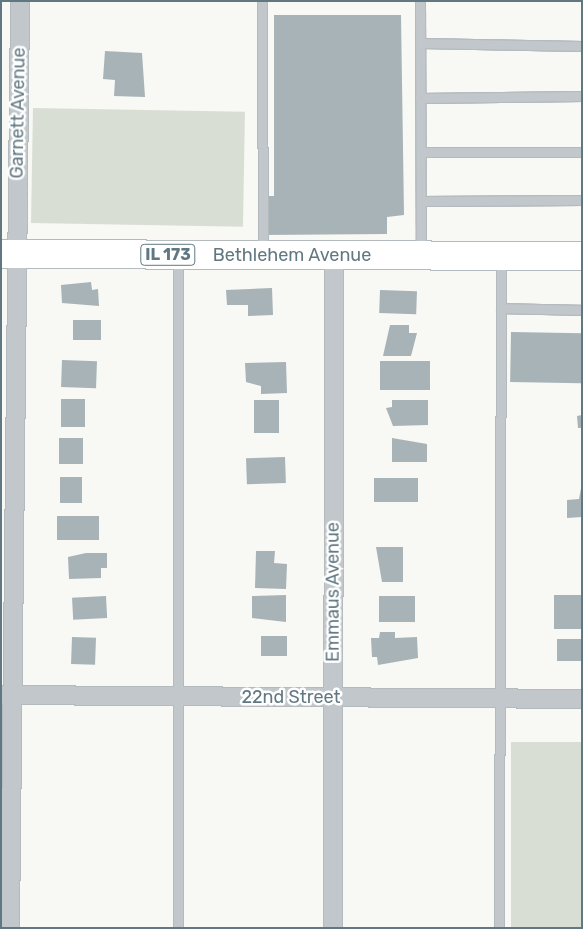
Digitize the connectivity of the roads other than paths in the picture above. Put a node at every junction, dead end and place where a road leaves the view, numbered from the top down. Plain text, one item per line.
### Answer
1 (20, 1) edge
2 (262, 1) edge
3 (420, 1) edge
4 (420, 43) junction
5 (582, 46) edge
6 (582, 96) edge
7 (420, 98) junction
8 (421, 152) junction
9 (582, 152) edge
10 (582, 200) edge
11 (421, 201) junction
12 (8, 254) edge
13 (178, 255) junction
14 (263, 255) junction
15 (334, 255) junction
16 (421, 256) junction
17 (501, 256) junction
18 (582, 256) edge
19 (501, 308) junction
20 (582, 310) edge
21 (6, 695) edge
22 (178, 696) junction
23 (333, 697) junction
24 (499, 698) junction
25 (582, 699) edge
26 (10, 928) edge
27 (178, 928) edge
28 (333, 928) edge
29 (499, 928) edge

1 - 12 street, Garnett Avenue
2 - 14 lane
3 - 4 lane
4 - 5 lane
4 - 7 lane
6 - 7 lane
7 - 8 lane
8 - 9 lane
8 - 11 lane
10 - 11 lane
11 - 16 lane
12 - 13 main road, Bethlehem Avenue / IL 173
12 - 21 street, Garnett Avenue
13 - 14 main road, Bethlehem Avenue / IL 173
13 - 22 lane
14 - 15 main road, Bethlehem Avenue / IL 173
15 - 16 main road, Bethlehem Avenue / IL 173
15 - 23 street, Emmaus Avenue
16 - 17 main road, Bethlehem Avenue / IL 173
17 - 18 main road, Bethlehem Avenue / IL 173
17 - 19 lane
19 - 20 lane
19 - 24 lane
21 - 22 street, 22nd Street
21 - 26 street, Garnett Avenue
22 - 23 street, 22nd Street
22 - 27 lane
23 - 24 street, 22nd Street
23 - 28 street, Emmaus Avenue
24 - 25 street, 22nd Street
24 - 29 lane

